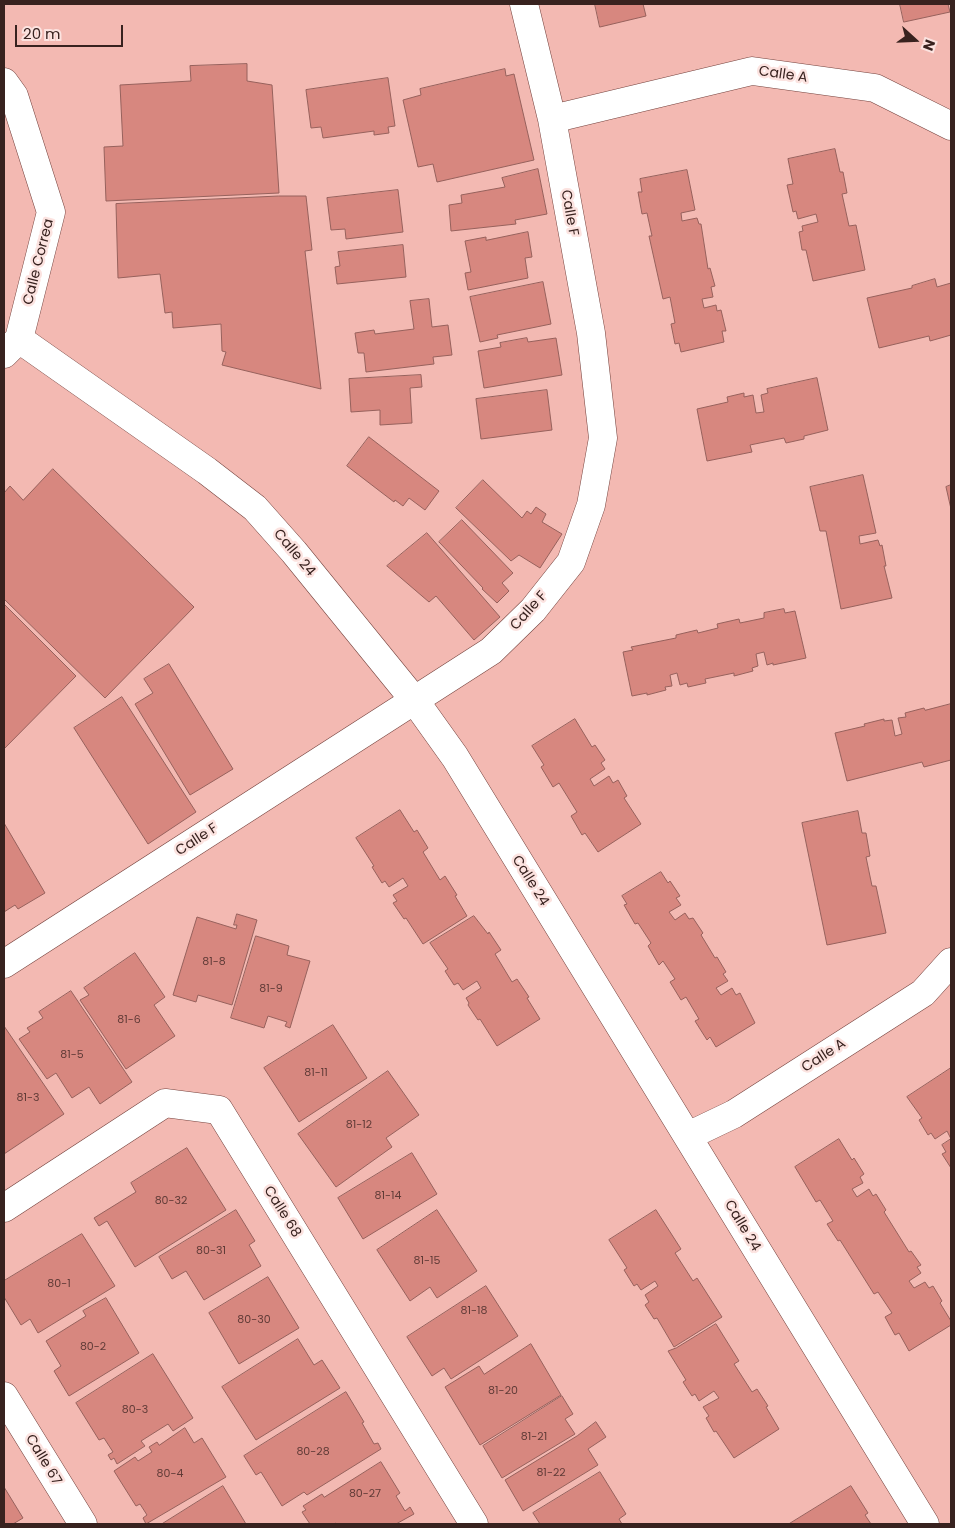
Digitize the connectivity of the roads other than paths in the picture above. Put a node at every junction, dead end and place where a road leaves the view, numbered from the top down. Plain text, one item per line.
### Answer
1 (524, 4) edge
2 (4, 82) edge
3 (552, 119) junction
4 (951, 126) edge
5 (11, 347) edge
6 (414, 701) junction
7 (951, 962) edge
8 (4, 964) edge
9 (688, 1136) junction
10 (4, 1208) edge
11 (4, 1396) edge
12 (82, 1524) edge
13 (474, 1524) edge
14 (924, 1524) edge

1 - 3 street, Calle F
2 - 5 street, Calle Correa
3 - 4 street, Calle A
3 - 6 street, Calle F
5 - 6 street, Calle 24
6 - 8 street, Calle F
6 - 9 street, Calle 24
7 - 9 street, Calle A
9 - 14 street, Calle 24
10 - 13 street, Calle 68
11 - 12 street, Calle 67

